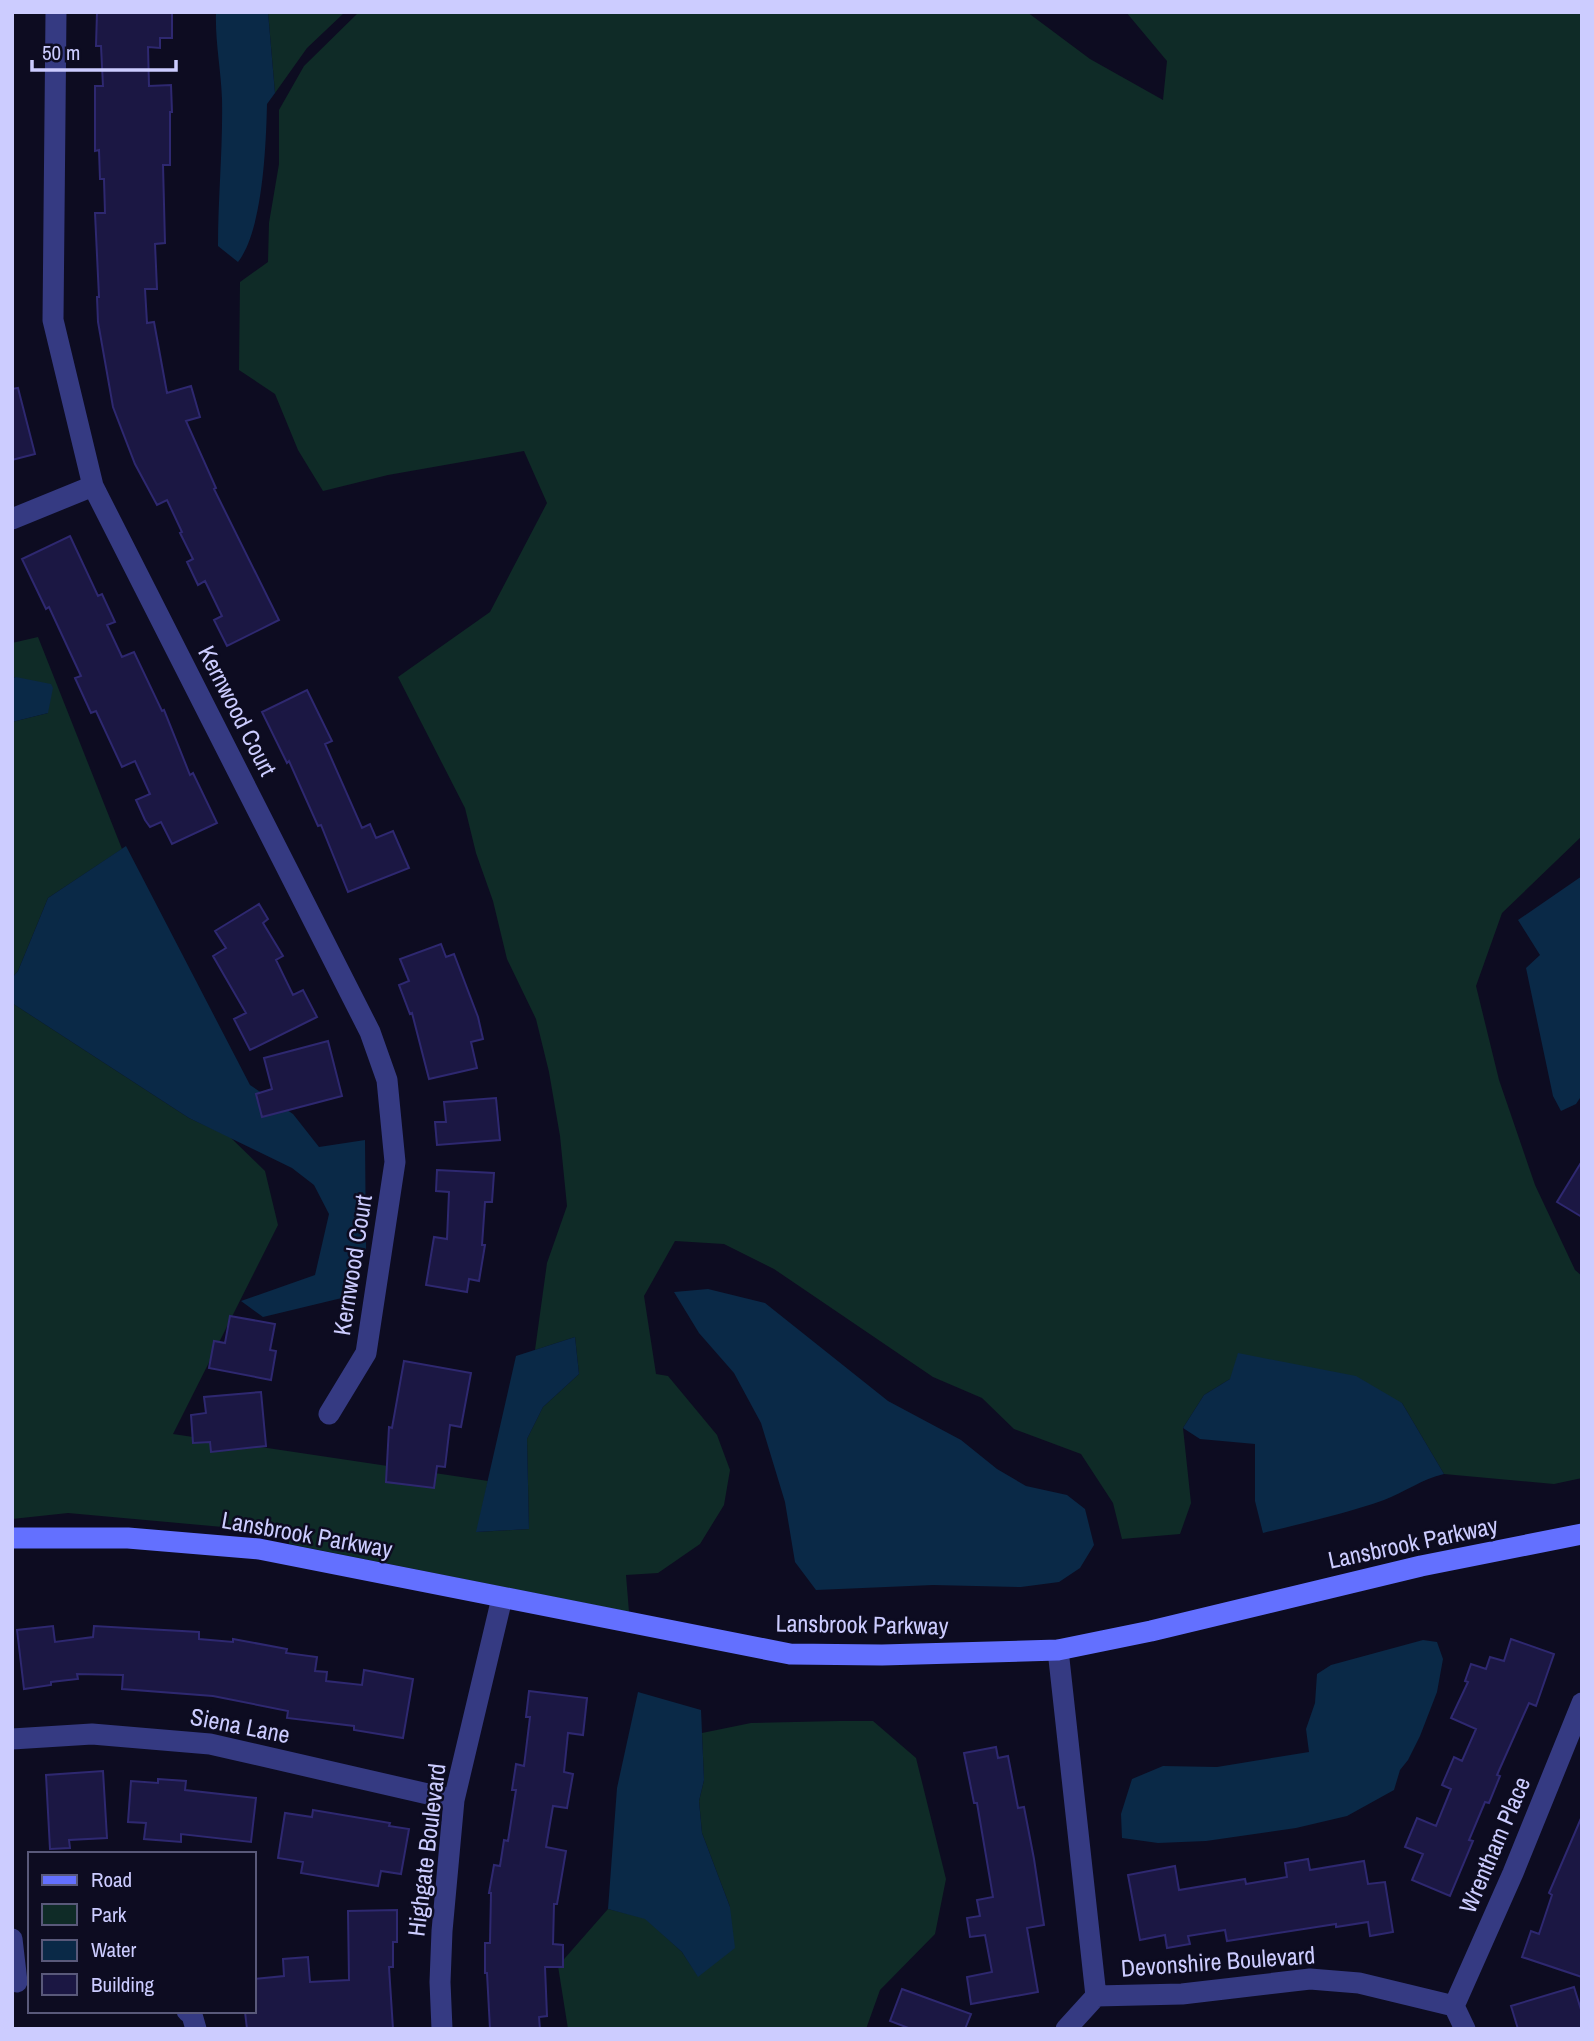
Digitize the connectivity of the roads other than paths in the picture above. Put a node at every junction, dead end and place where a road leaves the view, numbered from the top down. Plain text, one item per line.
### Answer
1 (56, 12) edge
2 (93, 486) junction
3 (12, 519) edge
4 (329, 1414) dead end
5 (1582, 1534) edge
6 (12, 1538) edge
7 (502, 1598) junction
8 (1058, 1650) junction
9 (1582, 1703) edge
10 (12, 1739) edge
11 (454, 1800) junction
12 (12, 1939) edge
13 (20, 1983) edge
14 (1096, 1996) junction
15 (1454, 2006) junction
16 (190, 2013) edge
17 (195, 2029) edge
18 (442, 2029) edge
19 (1066, 2029) edge
20 (1465, 2029) edge

1 - 2 street, Kernwood Court
2 - 3 street
2 - 4 street, Kernwood Court
5 - 8 street, Lansbrook Parkway
6 - 7 street, Lansbrook Parkway
7 - 8 street, Lansbrook Parkway
7 - 11 street, Highgate Boulevard
8 - 14 street, Devonshire Boulevard
9 - 15 street, Wrentham Place
10 - 11 street, Siena Lane
11 - 18 street, Highgate Boulevard
12 - 13 street
14 - 15 street, Devonshire Boulevard
14 - 19 street
15 - 20 street
16 - 17 street

